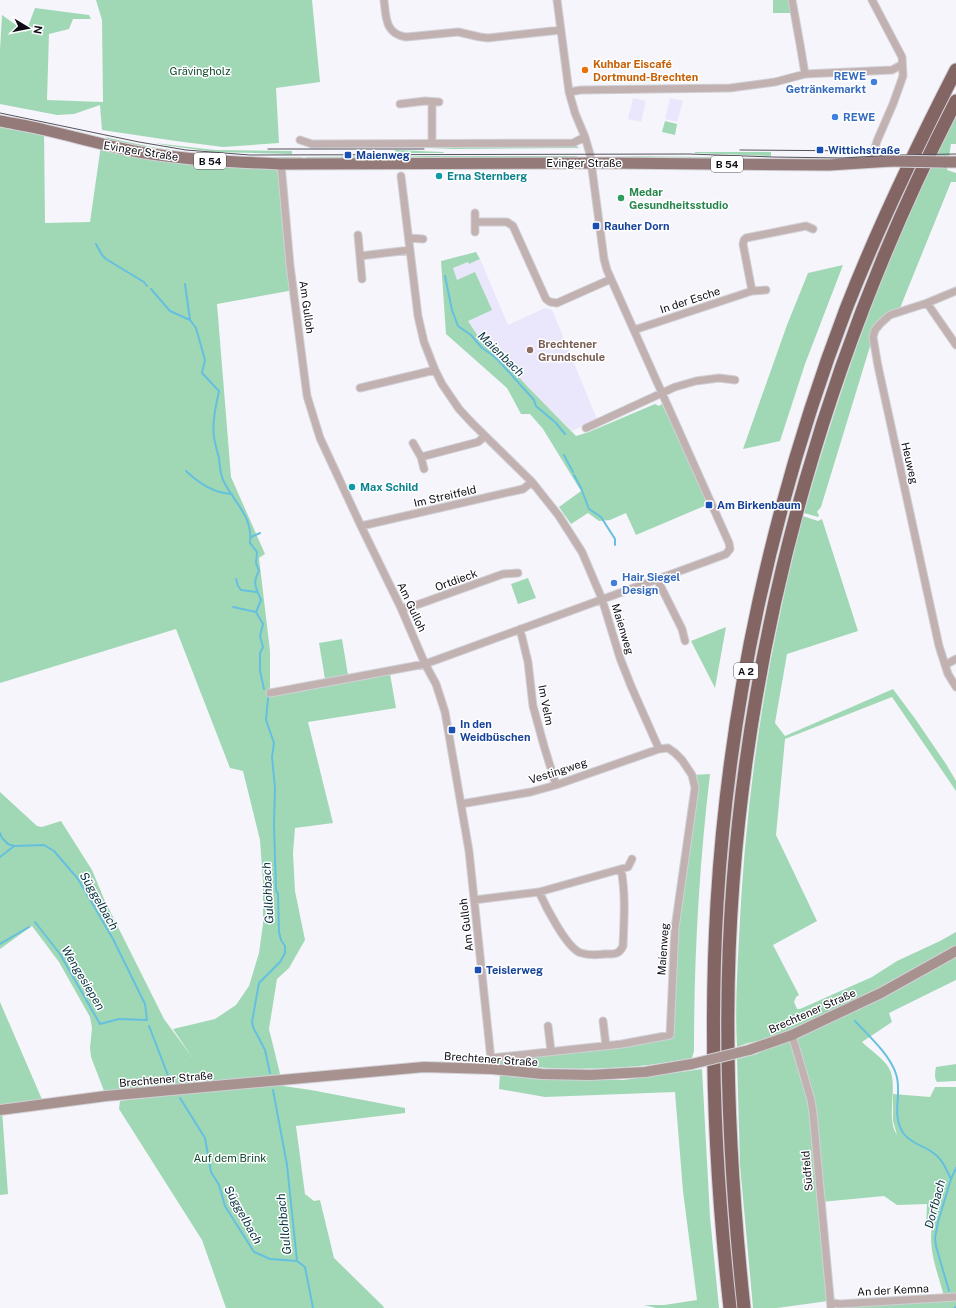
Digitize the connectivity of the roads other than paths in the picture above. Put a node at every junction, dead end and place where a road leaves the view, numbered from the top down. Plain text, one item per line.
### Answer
1 (384, 0) edge
2 (557, 0) edge
3 (792, 0) edge
4 (872, 0) edge
5 (561, 30) junction
6 (901, 65) junction
7 (956, 70) edge
8 (805, 74) junction
9 (569, 92) junction
10 (956, 101) edge
11 (432, 102) junction
12 (440, 102) dead end
13 (400, 104) dead end
14 (0, 121) edge
15 (585, 137) junction
16 (300, 140) dead end
17 (432, 143) junction
18 (874, 162) junction
19 (956, 162) edge
20 (590, 163) junction
21 (281, 164) junction
22 (401, 176) dead end
23 (474, 213) dead end
24 (474, 222) junction
25 (814, 229) dead end
26 (475, 232) dead end
27 (358, 235) dead end
28 (409, 238) junction
29 (423, 239) dead end
30 (410, 250) junction
31 (360, 256) junction
32 (611, 279) junction
33 (362, 280) dead end
34 (766, 290) dead end
35 (752, 291) junction
36 (956, 291) edge
37 (927, 303) junction
38 (634, 330) junction
39 (956, 345) edge
40 (435, 370) junction
41 (735, 380) dead end
42 (360, 388) dead end
43 (662, 392) junction
44 (586, 428) dead end
45 (485, 436) junction
46 (413, 443) dead end
47 (421, 457) junction
48 (424, 469) dead end
49 (532, 482) junction
50 (361, 526) junction
51 (518, 573) dead end
52 (656, 579) junction
53 (602, 599) junction
54 (401, 608) junction
55 (520, 629) junction
56 (685, 641) dead end
57 (956, 659) edge
58 (425, 664) junction
59 (945, 665) junction
60 (956, 687) edge
61 (270, 692) dead end
62 (659, 749) junction
63 (556, 785) junction
64 (461, 804) junction
65 (632, 859) dead end
66 (621, 869) junction
67 (539, 892) junction
68 (474, 900) junction
69 (956, 951) edge
70 (603, 1021) dead end
71 (548, 1026) dead end
72 (792, 1034) junction
73 (670, 1035) joint
74 (606, 1046) junction
75 (551, 1051) junction
76 (491, 1058) junction
77 (492, 1069) junction
78 (0, 1110) edge
79 (956, 1297) edge
80 (831, 1305) edge
81 (730, 1308) edge
82 (744, 1308) edge

1 - 5 street
2 - 5 street
3 - 8 street
4 - 6 street
5 - 9 street
6 - 8 street
6 - 18 street
7 - 81 highway, A 2
8 - 9 street
9 - 15 street
10 - 82 highway, A 2
11 - 12 street
11 - 13 street
11 - 17 street
14 - 21 main road, Evinger Straße / B 54
15 - 17 street, Evinger Straße
15 - 20 street
16 - 17 street, Evinger Straße
18 - 19 main road, Evinger Straße / B 54, bridge
18 - 20 main road, Evinger Straße / B 54
20 - 21 main road, Evinger Straße / B 54
20 - 32 street
21 - 50 street, Am Gulloh
22 - 28 street, Maienweg
23 - 24 street
24 - 26 street
24 - 32 street
25 - 35 street
27 - 31 street
28 - 29 street
28 - 30 street, Maienweg
30 - 31 street
30 - 40 street, Maienweg
31 - 33 street
32 - 38 street
34 - 35 street, In der Esche
35 - 38 street, In der Esche
36 - 37 street, Heuweg
37 - 39 street
37 - 59 street, Heuweg
38 - 43 street
40 - 42 street
40 - 45 street, Maienweg
41 - 43 street
43 - 44 street
43 - 52 street
45 - 47 street
45 - 49 street, Maienweg
46 - 47 street
47 - 48 street
49 - 50 street, Im Streitfeld
49 - 53 street, Maienweg
50 - 54 street, Am Gulloh
51 - 54 street, Ortdieck
52 - 53 street
52 - 56 street
53 - 55 street
53 - 62 street, Maienweg
54 - 58 street, Am Gulloh
55 - 58 street
55 - 63 street, Im Velm
57 - 59 street
58 - 61 street
58 - 64 street, Am Gulloh
59 - 60 street, Heuweg
62 - 63 street, Vestingweg
62 - 73 street, Maienweg
63 - 64 street, Vestingweg
64 - 68 street, Am Gulloh
65 - 66 street
66 - 67 street
66 - 67 street
67 - 68 street
68 - 76 street, Am Gulloh
69 - 72 street, Brechtener Straße
70 - 74 street
71 - 75 street, Brechtener Straße
72 - 77 street, Brechtener Straße, bridge
72 - 80 street, Südfeld
73 - 74 street, Brechtener Straße
74 - 75 street, Brechtener Straße
75 - 76 street, Brechtener Straße
76 - 77 street, Am Gulloh
77 - 78 street, Brechtener Straße
79 - 80 street, An der Kemna

